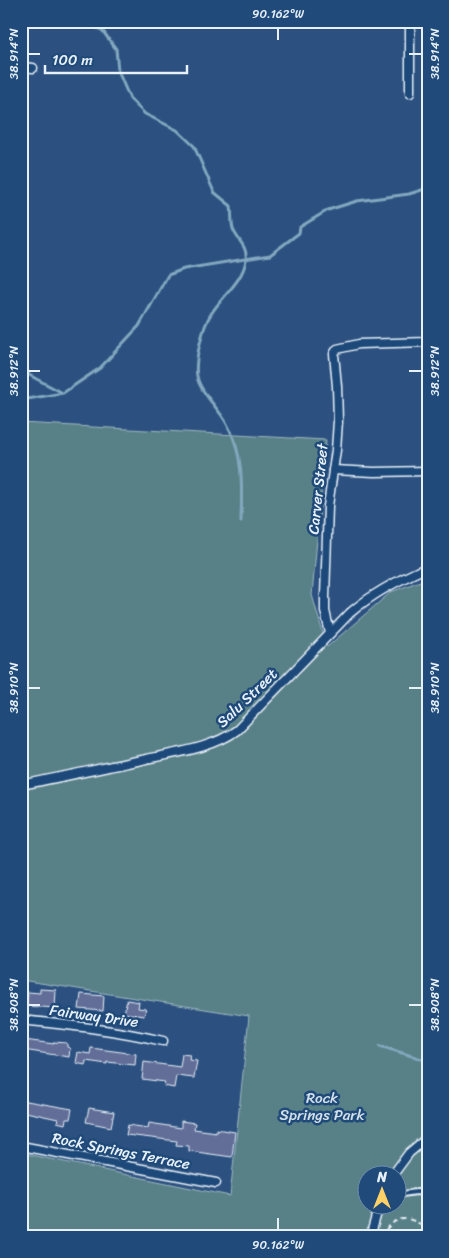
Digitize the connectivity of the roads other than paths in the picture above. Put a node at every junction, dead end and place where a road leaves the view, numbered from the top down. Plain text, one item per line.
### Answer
1 (410, 21) edge
2 (21, 68) edge
3 (33, 68) dead end
4 (410, 93) dead end
5 (428, 342) edge
6 (334, 470) junction
7 (428, 471) edge
8 (428, 567) edge
9 (330, 633) junction
10 (21, 786) edge
11 (21, 1020) edge
12 (163, 1041) dead end
13 (428, 1137) edge
14 (21, 1146) edge
15 (399, 1166) edge
16 (216, 1182) dead end
17 (428, 1193) edge
18 (406, 1194) edge
19 (376, 1216) edge
20 (370, 1237) edge

1 - 4 street
2 - 3 street
5 - 6 street, Carver Street
6 - 7 street
6 - 9 street, Carver Street
8 - 9 street, Salu Street
9 - 10 street, Salu Street
11 - 12 street, Fairway Drive
13 - 15 street
14 - 16 street, Rock Springs Terrace
17 - 18 lane
19 - 20 street

